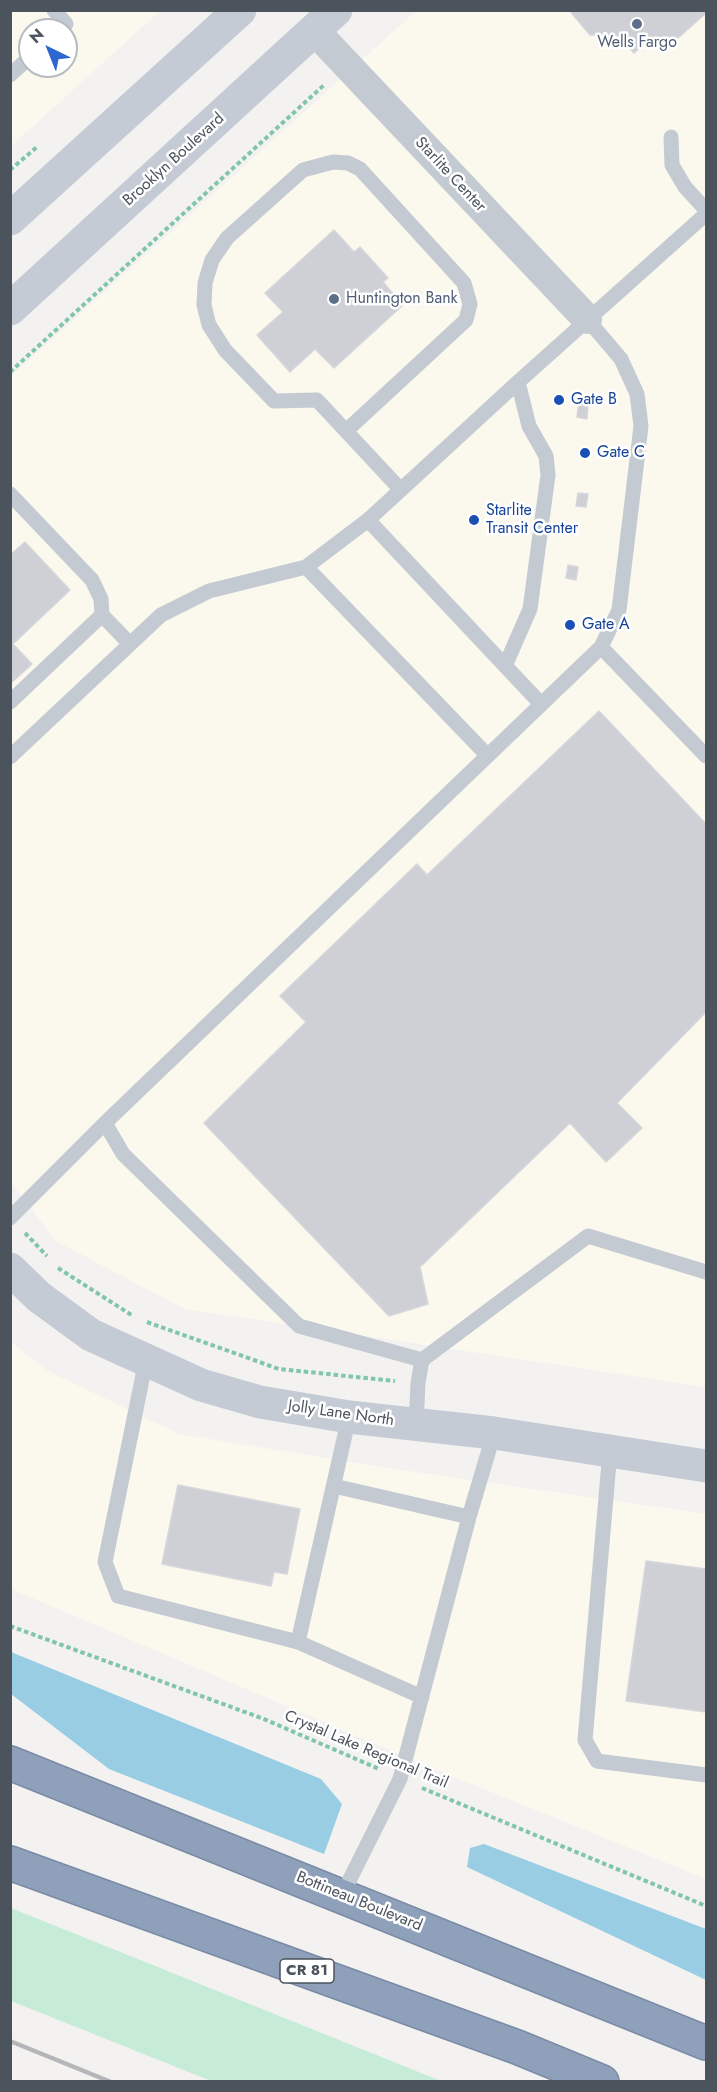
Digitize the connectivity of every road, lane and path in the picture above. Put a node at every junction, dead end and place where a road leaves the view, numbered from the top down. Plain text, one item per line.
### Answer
1 (240, 10) edge
2 (315, 17) edge
3 (346, 65) junction
4 (670, 137) dead end
5 (706, 212) edge
6 (10, 219) edge
7 (10, 309) edge
8 (587, 319) junction
9 (10, 372) edge
10 (518, 382) junction
11 (346, 431) junction
12 (400, 490) junction
13 (10, 494) edge
14 (369, 520) junction
15 (306, 567) junction
16 (102, 615) junction
17 (130, 644) junction
18 (602, 647) junction
19 (505, 666) junction
20 (10, 702) edge
21 (542, 704) junction
22 (487, 755) junction
23 (706, 756) edge
24 (10, 757) edge
25 (105, 1123) junction
26 (11, 1218) edge
27 (50, 1259) dead end
28 (57, 1267) dead end
29 (10, 1269) edge
30 (706, 1272) edge
31 (146, 1360) junction
32 (422, 1360) junction
33 (418, 1383) junction
34 (349, 1417) junction
35 (416, 1425) junction
36 (494, 1433) junction
37 (610, 1451) junction
38 (706, 1466) edge
39 (334, 1486) junction
40 (469, 1517) junction
41 (10, 1626) edge
42 (298, 1642) junction
43 (422, 1697) junction
44 (10, 1763) edge
45 (706, 1775) edge
46 (400, 1779) junction
47 (10, 1863) edge
48 (342, 1895) junction
49 (706, 1906) edge
50 (706, 2043) edge
51 (602, 2082) edge

1 - 6 street
2 - 3 street, Starlite Center
2 - 7 street, Brooklyn Boulevard
3 - 8 street, Starlite Center
3 - 9 path
4 - 5 lane
5 - 8 lane
8 - 10 lane
8 - 18 lane
10 - 12 lane
10 - 19 lane
11 - 11 lane
11 - 12 lane
12 - 14 lane
13 - 16 lane
14 - 15 lane
14 - 19 lane
15 - 17 lane
15 - 22 lane
16 - 17 lane
16 - 20 lane
17 - 24 lane
18 - 21 lane
18 - 23 lane
19 - 21 lane
21 - 22 lane
22 - 25 lane
25 - 26 lane
25 - 32 lane
26 - 27 path
28 - 33 path
29 - 31 street, Jolly Lane North
30 - 32 lane
31 - 34 street, Jolly Lane North
31 - 42 lane
32 - 33 lane
33 - 35 lane
34 - 35 street, Jolly Lane North
34 - 39 lane
35 - 36 street, Jolly Lane North
36 - 37 street, Jolly Lane North
36 - 40 lane
37 - 38 street, Jolly Lane North
37 - 45 lane
39 - 40 lane
39 - 42 lane
40 - 43 lane
41 - 46 path, Crystal Lake Regional Trail
42 - 43 lane
43 - 46 lane
44 - 48 highway, Bottineau Boulevard
46 - 48 lane
46 - 49 path, Crystal Lake Regional Trail
47 - 51 highway, CR 81
48 - 50 highway, Bottineau Boulevard

